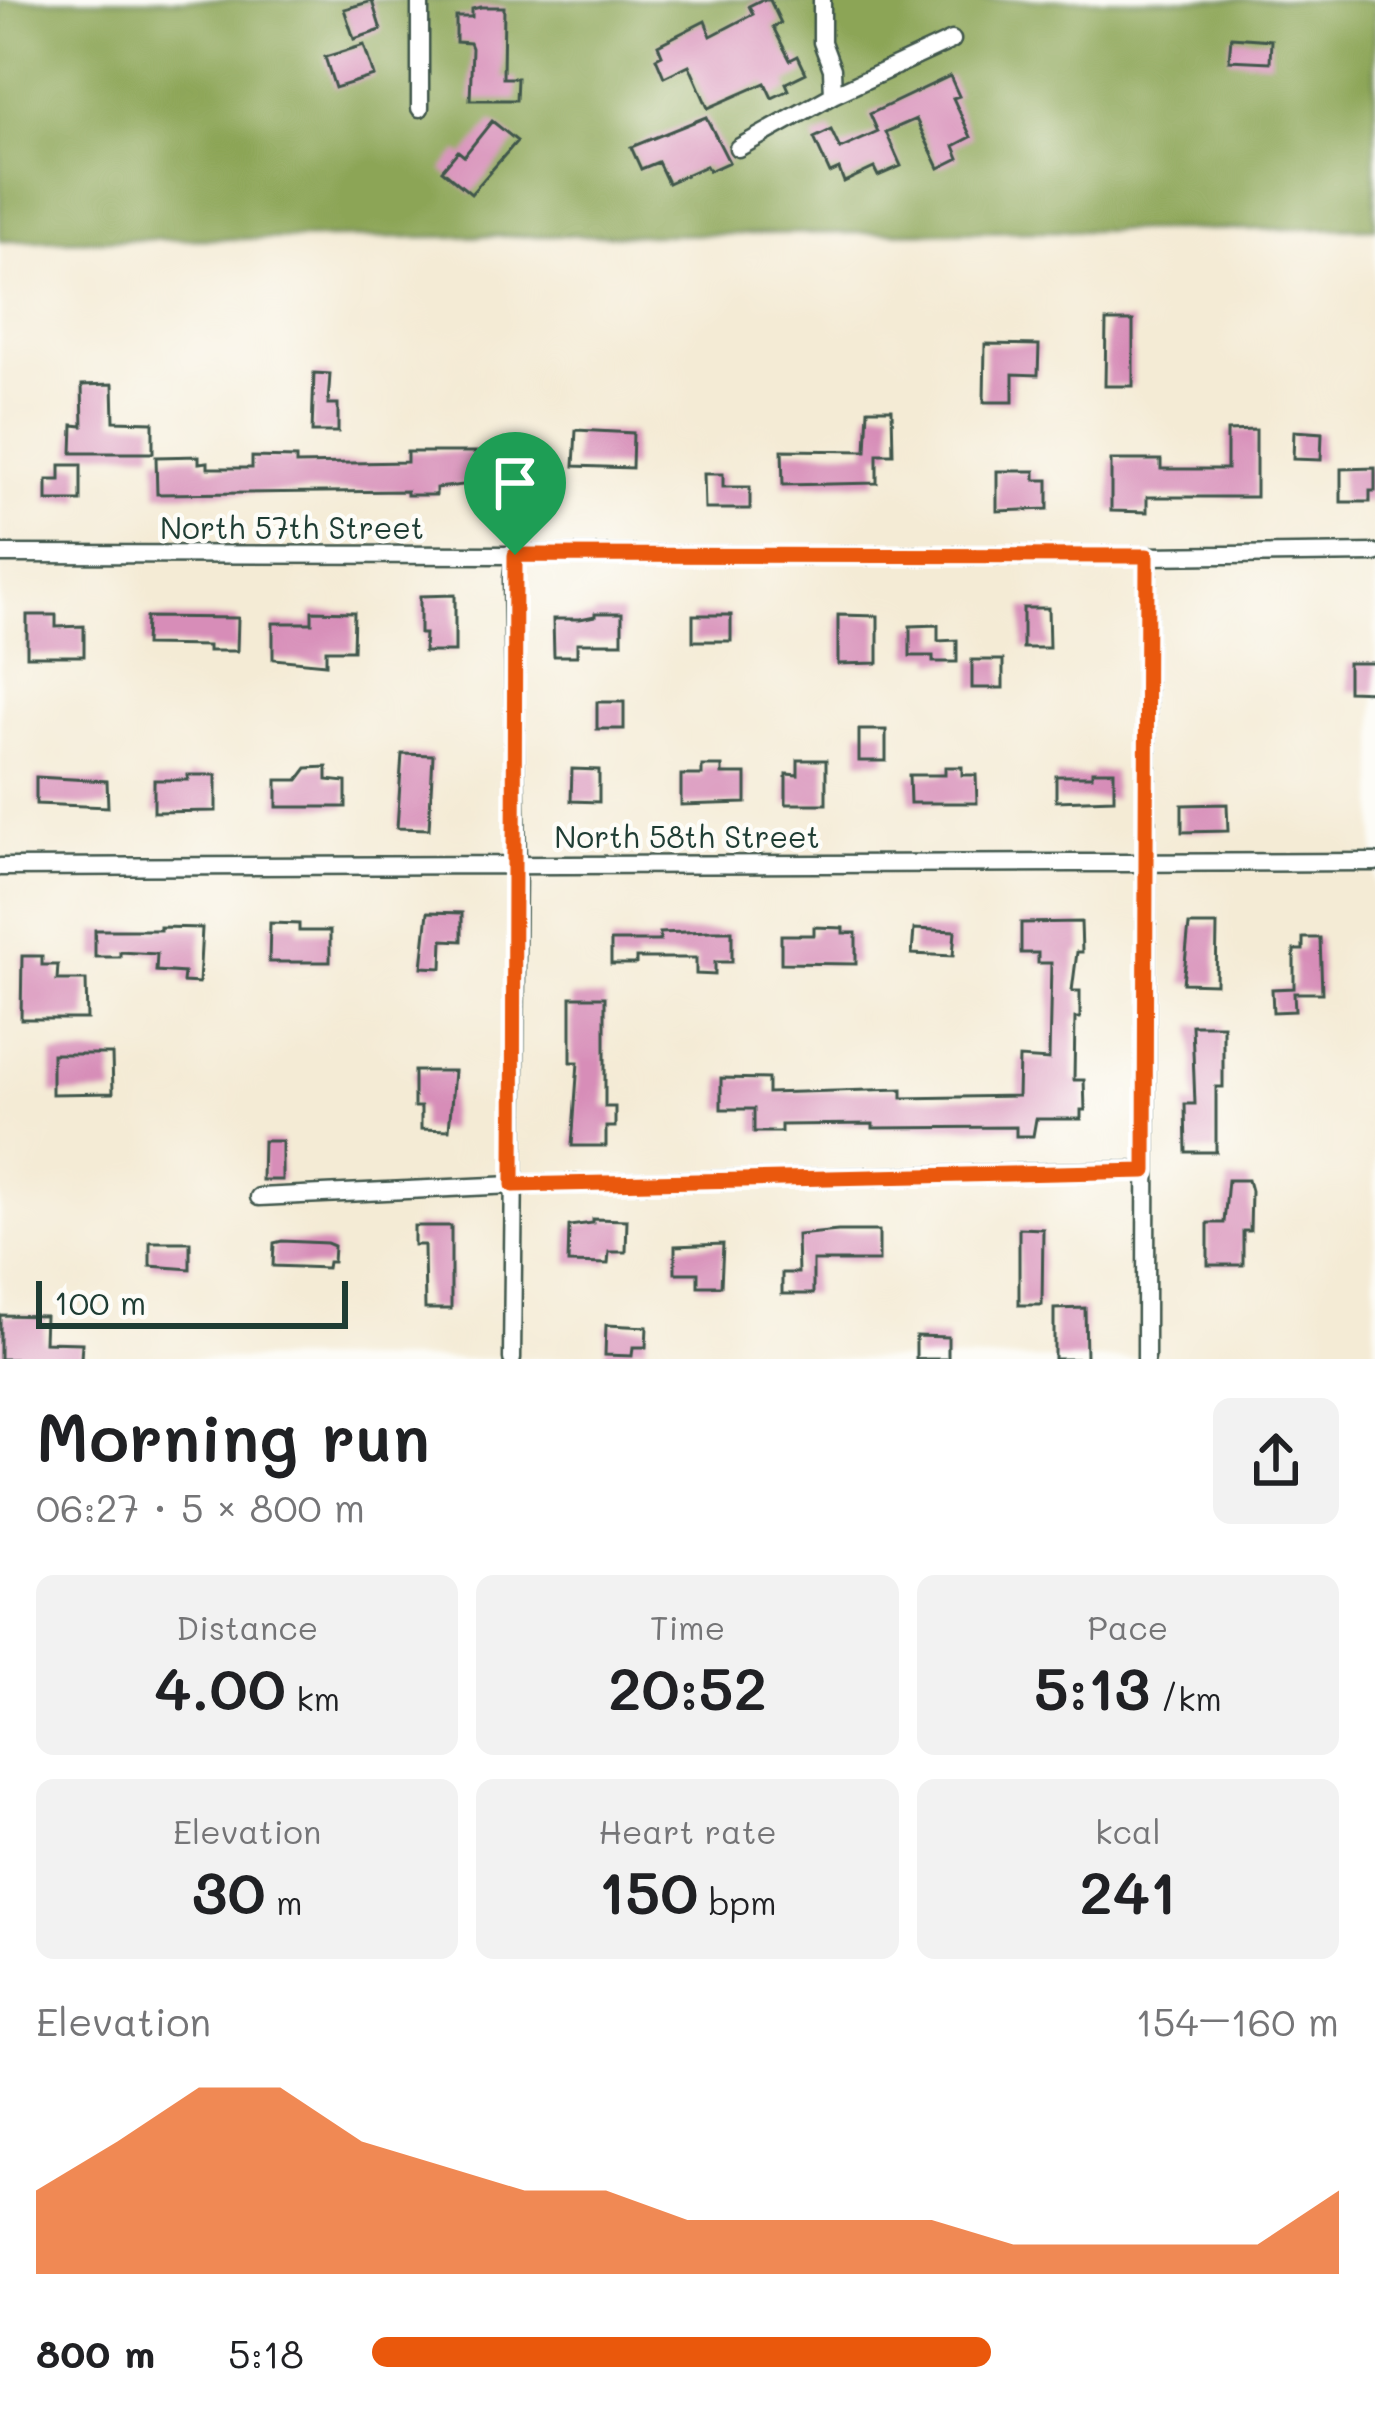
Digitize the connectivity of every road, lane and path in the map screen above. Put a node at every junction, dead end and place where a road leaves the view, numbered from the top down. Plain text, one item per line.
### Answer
1 (420, 0) edge
2 (822, 0) edge
3 (952, 40) dead end
4 (833, 95) junction
5 (420, 108) dead end
6 (738, 148) dead end
7 (1375, 553) edge
8 (0, 554) edge
9 (515, 555) junction
10 (1147, 556) junction
11 (1146, 862) junction
12 (1375, 862) edge
13 (517, 863) junction
14 (0, 867) edge
15 (1145, 1171) junction
16 (513, 1185) junction
17 (259, 1197) dead end
18 (512, 1359) edge
19 (1145, 1359) edge

1 - 5 street
2 - 4 street
3 - 4 street
4 - 6 street
7 - 10 street, North 57th Street
8 - 9 street, North 57th Street
9 - 10 street, North 57th Street
9 - 13 street
10 - 11 street
11 - 12 street, North 58th Street
11 - 13 street, North 58th Street
11 - 15 street
13 - 14 street, North 58th Street
13 - 16 street
15 - 16 street
15 - 19 street
16 - 17 street
16 - 18 street

